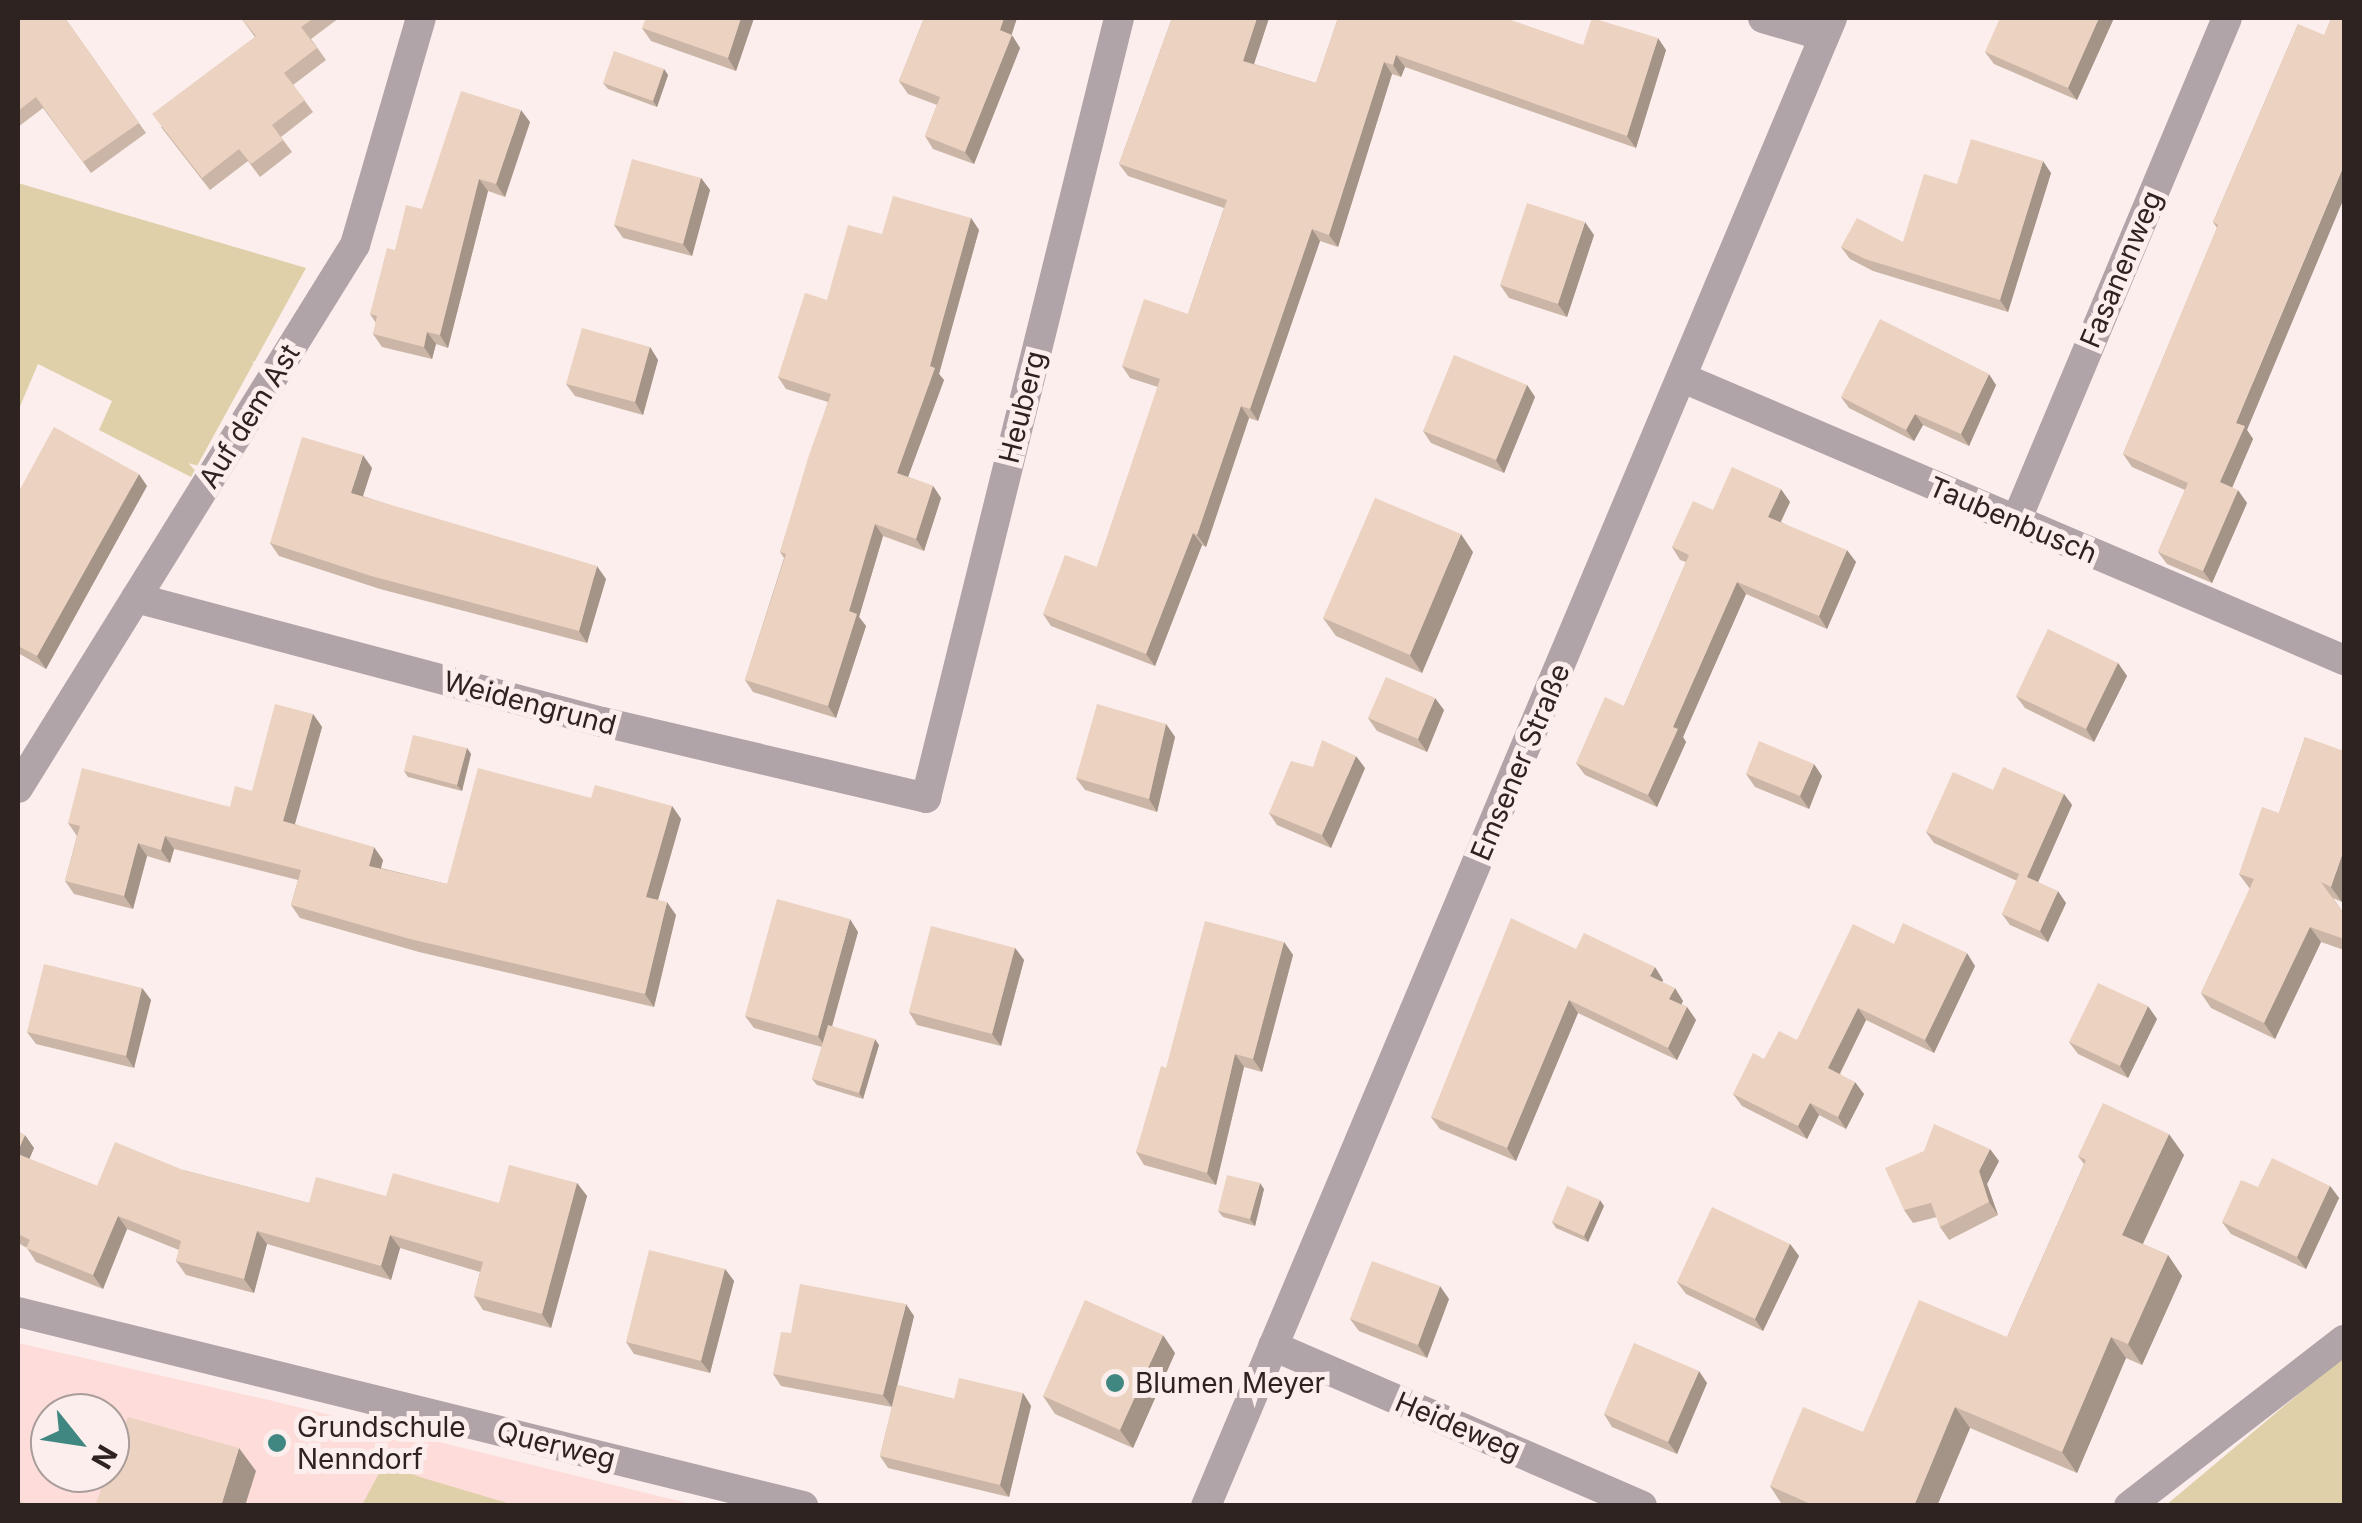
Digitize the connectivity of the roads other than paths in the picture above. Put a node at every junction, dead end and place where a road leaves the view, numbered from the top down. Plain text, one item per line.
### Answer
1 (421, 18) edge
2 (1119, 18) edge
3 (1762, 18) edge
4 (2227, 18) edge
5 (1828, 27) edge
6 (1683, 378) junction
7 (2016, 522) junction
8 (136, 598) junction
9 (2344, 660) edge
10 (18, 788) edge
11 (926, 798) joint
12 (18, 1312) edge
13 (2344, 1340) edge
14 (1273, 1346) junction
15 (803, 1506) edge
16 (1206, 1506) edge
17 (1642, 1506) edge
18 (2129, 1506) edge

1 - 8 street, Auf dem Ast
2 - 11 street, Heuberg
3 - 5 street
4 - 7 street, Fasanenweg
5 - 6 street, Emsener Straße
6 - 7 street, Taubenbusch
6 - 14 street, Emsener Straße
7 - 9 street, Taubenbusch
8 - 10 street, Auf dem Ast
8 - 11 street, Weidengrund
12 - 15 street, Querweg
13 - 18 street
14 - 16 street, Emsener Straße
14 - 17 street, Heideweg

